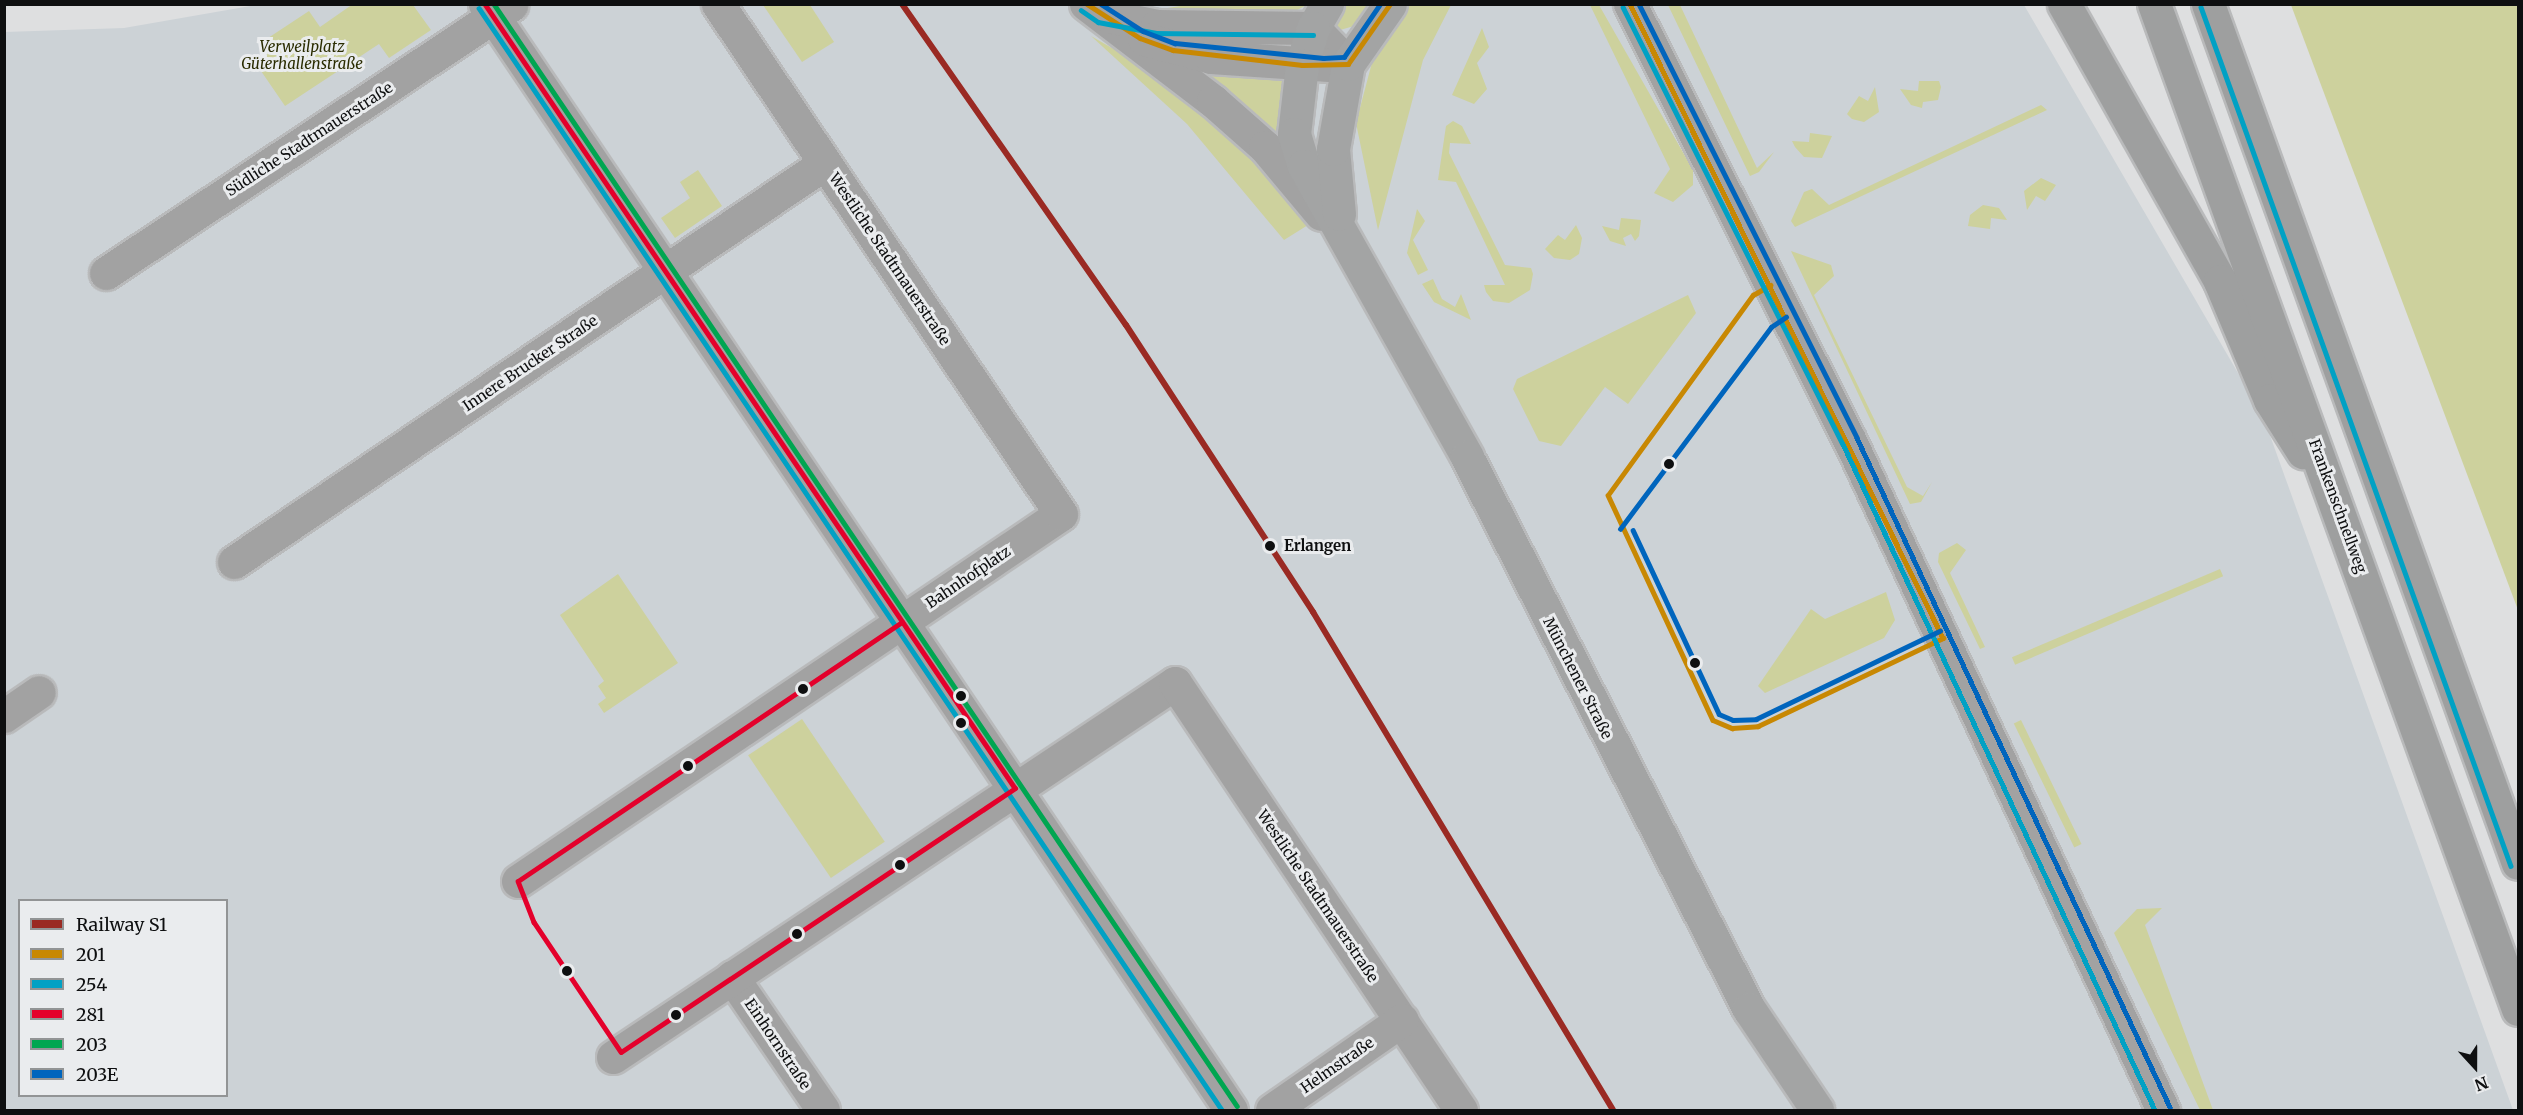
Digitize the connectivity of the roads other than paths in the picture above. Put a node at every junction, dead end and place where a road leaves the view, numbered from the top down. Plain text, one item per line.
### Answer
1 (718, 4) edge
2 (1390, 4) edge
3 (1630, 4) edge
4 (2064, 4) edge
5 (2154, 4) edge
6 (2208, 4) edge
7 (497, 9) edge
8 (1093, 10) edge
9 (1320, 16) edge
10 (1348, 64) junction
11 (1302, 65) junction
12 (825, 163) junction
13 (1348, 247) junction
14 (665, 271) junction
15 (106, 273) dead end
16 (2339, 510) junction
17 (1061, 514) joint
18 (234, 562) dead end
19 (902, 622) junction
20 (39, 692) dead end
21 (4, 716) edge
22 (1015, 789) junction
23 (2518, 862) edge
24 (518, 881) dead end
25 (732, 977) junction
26 (2518, 1009) edge
27 (1402, 1020) junction
28 (613, 1057) dead end
29 (823, 1110) edge
30 (1231, 1110) edge
31 (1272, 1110) edge
32 (1461, 1110) edge
33 (1817, 1110) edge
34 (2163, 1110) edge

1 - 12 street, Westliche Stadtmauerstraße
2 - 10 main road, Münchener Straße
3 - 34 street
4 - 16 highway
5 - 16 highway, Frankenschnellweg
6 - 23 highway
7 - 14 street
7 - 15 street, Südliche Stadtmauerstraße
8 - 9 street
8 - 11 street
8 - 13 street
9 - 10 street
9 - 11 main road, Münchener Straße
10 - 11 street
10 - 13 main road, Münchener Straße
11 - 13 main road, Münchener Straße
12 - 14 street, Innere Brucker Straße
12 - 17 street, Westliche Stadtmauerstraße
13 - 33 main road, Münchener Straße
14 - 18 street, Innere Brucker Straße
14 - 19 street
16 - 26 highway, Frankenschnellweg
17 - 19 street, Bahnhofplatz
19 - 22 street
19 - 24 street, Bahnhofplatz
20 - 21 street
22 - 25 street
22 - 27 street, Westliche Stadtmauerstraße
22 - 30 street
25 - 28 street
25 - 29 street, Einhornstraße
27 - 31 street, Helmstraße
27 - 32 street, Westliche Stadtmauerstraße

